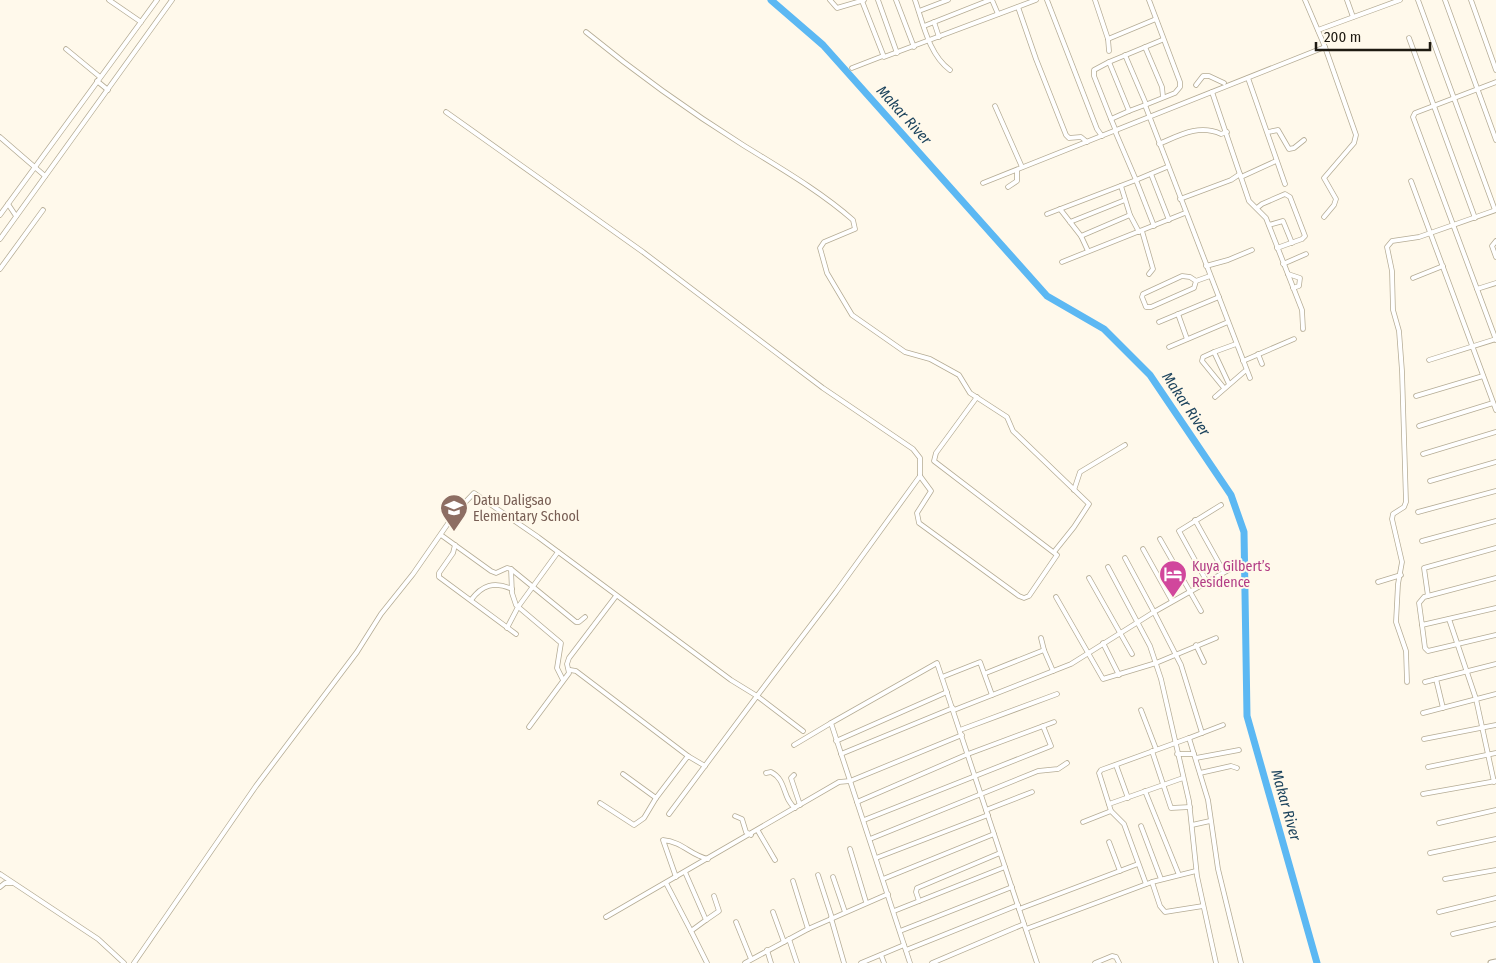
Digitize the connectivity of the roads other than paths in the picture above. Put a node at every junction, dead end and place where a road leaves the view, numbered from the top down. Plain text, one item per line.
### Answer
1 (109, 0) edge
2 (156, 0) edge
3 (172, 0) edge
4 (830, 0) edge
5 (863, 0) edge
6 (878, 0) edge
7 (896, 0) edge
8 (915, 0) edge
9 (948, 0) edge
10 (974, 0) edge
11 (991, 0) edge
12 (1036, 0) edge
13 (1047, 0) edge
14 (1095, 0) edge
15 (1148, 0) edge
16 (1305, 0) edge
17 (1347, 0) edge
18 (1400, 0) edge
19 (1418, 0) edge
20 (1444, 0) edge
21 (1470, 0) edge
22 (977, 5) junction
23 (1018, 7) junction
24 (919, 11) junction
25 (998, 14) junction
26 (1353, 17) junction
27 (1156, 20) junction
28 (141, 22) junction
29 (934, 22) junction
30 (924, 26) junction
31 (1318, 30) junction
32 (586, 32) dead end
33 (940, 37) junction
34 (1108, 38) junction
35 (1409, 38) dead end
36 (1162, 40) junction
37 (929, 41) junction
38 (914, 47) junction
39 (1145, 47) junction
40 (1325, 47) junction
41 (66, 49) dead end
42 (1109, 51) dead end
43 (897, 53) junction
44 (1125, 55) junction
45 (883, 56) junction
46 (1109, 62) junction
47 (852, 68) dead end
48 (950, 70) dead end
49 (1496, 70) edge
50 (100, 77) junction
51 (1248, 78) junction
52 (97, 81) junction
53 (1496, 82) edge
54 (1224, 83) dead end
55 (1196, 85) dead end
56 (1477, 89) junction
57 (108, 90) junction
58 (1212, 92) junction
59 (1162, 96) junction
60 (1455, 97) junction
61 (1145, 105) junction
62 (1433, 105) junction
63 (995, 106) dead end
64 (1128, 111) junction
65 (446, 112) dead end
66 (1149, 118) junction
67 (1111, 119) junction
68 (1116, 131) junction
69 (1227, 132) junction
70 (1268, 132) junction
71 (1102, 136) junction
72 (0, 137) edge
73 (1069, 138) junction
74 (1304, 140) dead end
75 (1496, 140) edge
76 (1087, 142) junction
77 (1159, 144) junction
78 (1067, 148) junction
79 (1276, 161) junction
80 (35, 166) junction
81 (1167, 167) junction
82 (1022, 168) junction
83 (1017, 170) junction
84 (1151, 174) junction
85 (1241, 175) junction
86 (45, 176) junction
87 (1136, 180) junction
88 (1412, 181) dead end
89 (983, 182) dead end
90 (1285, 184) dead end
91 (1121, 186) junction
92 (1008, 187) dead end
93 (1180, 199) junction
94 (1126, 200) junction
95 (8, 204) junction
96 (1257, 208) junction
97 (1060, 209) junction
98 (43, 210) dead end
99 (1496, 210) edge
100 (1047, 214) dead end
101 (1185, 214) junction
102 (0, 215) edge
103 (1130, 215) junction
104 (16, 216) junction
105 (1324, 217) dead end
106 (1475, 218) junction
107 (1169, 220) junction
108 (1070, 222) junction
109 (1269, 224) junction
110 (1154, 226) junction
111 (1453, 226) junction
112 (1140, 232) junction
113 (1431, 233) junction
114 (1081, 236) junction
115 (0, 238) edge
116 (1496, 241) edge
117 (1292, 243) junction
118 (1277, 248) junction
119 (1252, 250) dead end
120 (1088, 251) junction
121 (1306, 254) dead end
122 (1496, 257) edge
123 (1062, 262) dead end
124 (1283, 264) junction
125 (1206, 266) junction
126 (1443, 266) junction
127 (0, 269) edge
128 (1149, 274) dead end
129 (1288, 274) junction
130 (1210, 276) junction
131 (1413, 278) dead end
132 (1196, 281) junction
133 (1496, 283) edge
134 (1293, 288) junction
135 (1477, 290) junction
136 (1219, 297) junction
137 (1178, 314) junction
138 (1160, 322) dead end
139 (1228, 322) junction
140 (1303, 329) dead end
141 (1187, 339) junction
142 (1294, 339) dead end
143 (1496, 340) edge
144 (1236, 344) junction
145 (1473, 346) junction
146 (1169, 347) dead end
147 (1214, 352) junction
148 (1258, 354) junction
149 (1429, 360) dead end
150 (1243, 361) junction
151 (1262, 364) dead end
152 (1245, 371) junction
153 (1483, 376) junction
154 (1250, 378) dead end
155 (1229, 384) junction
156 (1224, 388) junction
157 (1416, 396) dead end
158 (1215, 397) dead end
159 (977, 398) junction
160 (1493, 403) junction
161 (1496, 410) edge
162 (1419, 426) dead end
163 (1496, 432) edge
164 (1125, 445) dead end
165 (1423, 454) dead end
166 (1496, 462) edge
167 (920, 476) junction
168 (1430, 481) dead end
169 (1074, 490) junction
170 (1496, 491) edge
171 (1222, 505) dead end
172 (1418, 512) dead end
173 (1196, 520) junction
174 (1496, 521) edge
175 (441, 534) junction
176 (1160, 539) dead end
177 (1422, 541) dead end
178 (455, 545) junction
179 (1143, 548) dead end
180 (1496, 548) edge
181 (558, 552) junction
182 (1054, 552) junction
183 (1125, 558) dead end
184 (1108, 568) dead end
185 (1232, 568) dead end
186 (511, 570) junction
187 (1224, 572) junction
188 (496, 573) junction
189 (1401, 575) junction
190 (1089, 578) dead end
191 (1496, 578) edge
192 (1206, 582) junction
193 (1378, 582) dead end
194 (493, 584) junction
195 (533, 586) junction
196 (512, 588) junction
197 (1189, 592) junction
198 (616, 596) junction
199 (1428, 596) junction
200 (1056, 597) dead end
201 (471, 600) junction
202 (1172, 601) junction
203 (518, 607) junction
204 (1496, 608) edge
205 (1201, 611) dead end
206 (1154, 612) junction
207 (585, 617) dead end
208 (1449, 619) junction
209 (1137, 621) junction
210 (1422, 625) junction
211 (507, 628) junction
212 (1120, 632) junction
213 (516, 634) dead end
214 (1496, 635) edge
215 (1042, 638) dead end
216 (1216, 638) dead end
217 (1103, 643) junction
218 (1457, 644) junction
219 (1196, 645) junction
220 (1044, 650) junction
221 (1087, 653) junction
222 (1132, 654) dead end
223 (1177, 654) junction
224 (1156, 662) junction
225 (1204, 662) dead end
226 (1496, 664) edge
227 (570, 670) junction
228 (1053, 671) junction
229 (1467, 671) junction
230 (986, 673) junction
231 (1119, 675) junction
232 (942, 677) junction
233 (1436, 679) junction
234 (563, 680) junction
235 (1407, 682) dead end
236 (1425, 682) dead end
237 (947, 692) junction
238 (1058, 694) dead end
239 (1496, 694) edge
240 (992, 695) junction
241 (757, 696) junction
242 (1476, 699) junction
243 (1443, 708) junction
244 (953, 709) junction
245 (1141, 710) dead end
246 (1423, 713) dead end
247 (1054, 722) dead end
248 (831, 724) junction
249 (1223, 725) dead end
250 (1496, 725) edge
251 (1044, 726) junction
252 (529, 727) dead end
253 (1482, 728) junction
254 (803, 731) dead end
255 (961, 733) junction
256 (1202, 733) junction
257 (1189, 738) junction
258 (1424, 739) dead end
259 (836, 741) junction
260 (1175, 743) junction
261 (794, 746) dead end
262 (1154, 750) junction
263 (1239, 750) dead end
264 (1496, 753) edge
265 (841, 754) junction
266 (968, 754) junction
267 (1177, 754) junction
268 (1488, 755) junction
269 (688, 756) junction
270 (1195, 756) junction
271 (1067, 763) dead end
272 (1116, 765) junction
273 (705, 766) junction
274 (1428, 767) dead end
275 (1237, 768) dead end
276 (766, 772) dead end
277 (1200, 773) junction
278 (622, 774) dead end
279 (794, 774) dead end
280 (975, 776) junction
281 (1183, 778) junction
282 (850, 781) junction
283 (1495, 782) edge
284 (1164, 785) junction
285 (1145, 791) junction
286 (1032, 792) dead end
287 (1422, 794) dead end
288 (981, 795) junction
289 (656, 798) junction
290 (1128, 798) junction
291 (857, 802) junction
292 (600, 803) dead end
293 (1109, 804) junction
294 (800, 805) junction
295 (1190, 807) junction
296 (795, 808) junction
297 (986, 810) junction
298 (1496, 810) edge
299 (1111, 811) junction
300 (669, 814) dead end
301 (988, 815) junction
302 (735, 816) dead end
303 (864, 820) junction
304 (1210, 821) junction
305 (1083, 822) dead end
306 (1438, 823) dead end
307 (1192, 825) junction
308 (1141, 826) dead end
309 (758, 831) junction
310 (994, 834) junction
311 (751, 835) junction
312 (1496, 838) edge
313 (870, 839) junction
314 (1109, 842) dead end
315 (850, 849) dead end
316 (1000, 853) junction
317 (1430, 853) dead end
318 (876, 858) junction
319 (708, 859) junction
320 (775, 860) dead end
321 (1138, 864) junction
322 (1005, 867) junction
323 (1120, 870) junction
324 (1496, 870) edge
325 (1196, 871) junction
326 (685, 872) junction
327 (0, 874) edge
328 (818, 874) dead end
329 (1179, 875) junction
330 (676, 877) junction
331 (833, 877) dead end
332 (883, 879) junction
333 (1161, 879) junction
334 (1445, 879) dead end
335 (793, 881) dead end
336 (12, 882) junction
337 (1152, 882) junction
338 (666, 883) junction
339 (1146, 884) junction
340 (0, 887) edge
341 (1012, 887) junction
342 (888, 894) junction
343 (714, 896) dead end
344 (1496, 898) edge
345 (919, 901) junction
346 (866, 902) junction
347 (1203, 906) junction
348 (1018, 907) junction
349 (894, 911) junction
350 (773, 912) dead end
351 (845, 912) junction
352 (1439, 912) dead end
353 (606, 917) dead end
354 (832, 918) junction
355 (706, 920) junction
356 (736, 922) dead end
357 (1024, 924) junction
358 (1496, 924) edge
359 (808, 929) junction
360 (1026, 929) junction
361 (691, 931) junction
362 (900, 932) junction
363 (1453, 934) dead end
364 (789, 939) junction
365 (784, 942) junction
366 (904, 945) junction
367 (767, 950) junction
368 (906, 950) junction
369 (881, 955) junction
370 (751, 959) junction
371 (1496, 962) edge
372 (124, 963) edge
373 (134, 963) edge
374 (707, 963) edge
375 (745, 963) edge
376 (771, 963) edge
377 (797, 963) edge
378 (844, 963) edge
379 (861, 963) edge
380 (884, 963) edge
381 (910, 963) edge
382 (932, 963) edge
383 (1037, 963) edge
384 (1095, 963) edge
385 (1118, 963) edge
386 (1216, 963) edge
387 (1241, 963) edge
388 (1491, 963) edge

1 - 28 street
2 - 28 street
3 - 57 street
4 - 5 street
5 - 45 street
6 - 43 street
7 - 38 street
8 - 24 street
9 - 24 street
10 - 22 street
11 - 22 street
11 - 25 street
12 - 23 street
13 - 71 street
14 - 34 street
15 - 27 street
16 - 31 street
17 - 26 street
18 - 26 street
19 - 60 street
20 - 56 street
21 - 49 street
22 - 29 street
23 - 25 street
23 - 73 street
24 - 30 street
25 - 33 street
26 - 31 street
27 - 34 street
27 - 36 street
28 - 50 street
29 - 30 street
29 - 33 street
30 - 37 street
31 - 40 street
32 - 159 street
33 - 37 street
34 - 42 street
35 - 62 street
36 - 39 street
36 - 59 street
37 - 38 street
37 - 48 street
38 - 43 street
39 - 44 street
39 - 59 street
40 - 51 street
40 - 105 street
41 - 50 street
43 - 45 street
44 - 46 street
44 - 61 street
45 - 47 street
46 - 64 street
46 - 67 street
50 - 52 street
51 - 58 street
51 - 70 street
52 - 57 street
52 - 80 street
53 - 56 street
54 - 55 street
56 - 60 street
56 - 75 street
57 - 86 street
58 - 66 street
58 - 69 street
59 - 61 street
60 - 62 street
60 - 99 street
61 - 64 street
61 - 66 street
62 - 106 street
62 - 111 street
63 - 82 street
64 - 67 street
65 - 167 street
66 - 68 street
66 - 77 street
67 - 68 street
68 - 71 street
68 - 87 street
69 - 77 street
69 - 85 street
70 - 74 street
70 - 79 street
71 - 76 street
72 - 80 street
73 - 76 street
73 - 78 street
76 - 78 street
77 - 81 street
78 - 82 street
79 - 85 street
79 - 90 street
80 - 86 street
80 - 95 street
81 - 84 street
81 - 93 street
82 - 83 street
83 - 89 street
83 - 92 street
84 - 87 street
84 - 107 street
85 - 93 street
85 - 96 street
86 - 104 street
87 - 91 street
87 - 110 street
88 - 113 street
91 - 94 street
91 - 97 street
93 - 101 street
94 - 103 street
94 - 108 street
95 - 102 street
95 - 104 street
96 - 109 street
96 - 117 street
97 - 100 street
97 - 108 street
98 - 127 street
99 - 106 street
101 - 107 street
101 - 125 street
103 - 112 street
103 - 114 street
104 - 115 street
106 - 111 street
107 - 110 street
108 - 114 street
109 - 117 street
109 - 118 street
110 - 112 street
111 - 113 street
111 - 135 street
112 - 120 street
112 - 128 street
113 - 126 street
113 - 189 street
114 - 120 street
116 - 122 street
117 - 118 street
118 - 124 street
119 - 125 street
120 - 123 street
121 - 124 street
124 - 129 street
125 - 130 street
126 - 131 street
126 - 145 street
129 - 134 street
129 - 134 street
130 - 132 street
130 - 136 street
132 - 132 street
133 - 135 street
134 - 140 street
135 - 143 street
136 - 137 street
136 - 139 street
137 - 138 street
137 - 141 street
139 - 141 street
139 - 144 street
141 - 146 street
142 - 148 street
143 - 145 street
144 - 147 street
144 - 150 street
145 - 149 street
145 - 153 street
147 - 155 street
147 - 156 street
148 - 150 street
148 - 151 street
150 - 152 street
152 - 154 street
152 - 155 street
153 - 157 street
153 - 160 street
155 - 156 street
156 - 158 street
159 - 169 street
159 - 182 street
160 - 161 street
160 - 162 street
163 - 165 street
164 - 169 street
166 - 168 street
167 - 182 street
167 - 241 street
169 - 182 street
170 - 172 street
171 - 173 street
173 - 187 street
173 - 192 street
174 - 177 street
175 - 178 street
175 - 181 street
175 - 373 street
176 - 197 street
178 - 188 street
178 - 201 street
179 - 202 street
180 - 199 street
181 - 195 street
181 - 198 street
183 - 206 street
184 - 209 street
185 - 187 street
186 - 188 street
186 - 195 street
186 - 196 street
187 - 192 street
188 - 194 street
189 - 193 street
189 - 235 street
190 - 212 street
191 - 199 street
192 - 197 street
194 - 196 street
194 - 201 street
195 - 203 street
195 - 207 street
196 - 203 street
197 - 202 street
197 - 205 street
198 - 227 street
198 - 241 street
199 - 210 street
200 - 221 street
201 - 211 street
202 - 206 street
203 - 211 street
203 - 234 street
204 - 208 street
206 - 209 street
206 - 223 street
208 - 210 street
208 - 218 street
209 - 212 street
209 - 224 street
210 - 218 street
211 - 213 street
212 - 217 street
212 - 222 street
214 - 218 street
215 - 220 street
216 - 219 street
217 - 221 street
217 - 231 street
218 - 229 street
219 - 223 street
219 - 225 street
220 - 228 street
220 - 230 street
221 - 228 street
221 - 231 street
223 - 224 street
223 - 256 street
224 - 231 street
224 - 260 street
226 - 229 street
227 - 234 street
227 - 269 street
228 - 240 street
229 - 233 street
229 - 242 street
230 - 232 street
230 - 240 street
232 - 237 street
232 - 248 street
233 - 236 street
233 - 243 street
234 - 252 street
237 - 244 street
237 - 259 street
238 - 255 street
239 - 242 street
240 - 244 street
241 - 254 street
241 - 273 street
242 - 243 street
242 - 253 street
243 - 246 street
244 - 255 street
244 - 265 street
245 - 262 street
247 - 251 street
248 - 259 street
248 - 261 street
249 - 256 street
250 - 253 street
251 - 266 street
251 - 280 street
253 - 258 street
253 - 268 street
255 - 266 street
255 - 282 street
256 - 257 street
257 - 260 street
257 - 270 street
259 - 265 street
260 - 262 street
260 - 267 street
262 - 272 street
262 - 284 street
263 - 270 street
264 - 268 street
265 - 282 street
266 - 280 street
266 - 291 street
267 - 270 street
267 - 281 street
268 - 274 street
268 - 283 street
269 - 273 street
269 - 289 street
270 - 277 street
271 - 288 street
272 - 290 street
272 - 293 street
273 - 300 street
275 - 277 street
276 - 296 street
277 - 304 street
278 - 289 street
279 - 294 street
280 - 288 street
280 - 303 street
281 - 284 street
281 - 295 street
282 - 291 street
282 - 294 street
283 - 287 street
284 - 285 street
284 - 295 street
285 - 290 street
285 - 329 street
286 - 297 street
288 - 297 street
288 - 313 street
289 - 292 street
290 - 293 street
291 - 303 street
293 - 299 street
294 - 296 street
295 - 307 street
296 - 309 street
297 - 301 street
298 - 306 street
299 - 305 street
299 - 321 street
301 - 310 street
301 - 318 street
302 - 311 street
303 - 313 street
304 - 307 street
304 - 387 street
307 - 325 street
308 - 333 street
309 - 311 street
309 - 320 street
310 - 316 street
310 - 332 street
311 - 319 street
312 - 317 street
313 - 318 street
314 - 323 street
315 - 346 street
316 - 322 street
316 - 345 street
318 - 332 street
319 - 326 street
319 - 330 street
321 - 323 street
321 - 339 street
322 - 341 street
322 - 345 street
323 - 348 street
324 - 334 street
325 - 329 street
325 - 347 street
326 - 330 street
326 - 355 street
327 - 336 street
328 - 354 street
329 - 333 street
330 - 338 street
331 - 351 street
332 - 342 street
333 - 337 street
335 - 359 street
336 - 340 street
336 - 372 street
337 - 339 street
337 - 347 street
338 - 353 street
338 - 361 street
339 - 360 street
341 - 348 street
341 - 362 street
342 - 346 street
342 - 349 street
343 - 355 street
344 - 352 street
345 - 349 street
346 - 351 street
347 - 386 street
348 - 357 street
348 - 368 street
349 - 362 street
350 - 365 street
351 - 354 street
354 - 359 street
354 - 378 street
355 - 361 street
356 - 370 street
357 - 360 street
357 - 382 street
358 - 363 street
359 - 364 street
360 - 383 street
361 - 374 street
362 - 366 street
364 - 365 street
364 - 377 street
365 - 367 street
366 - 368 street
366 - 369 street
367 - 370 street
367 - 376 street
368 - 381 street
369 - 379 street
369 - 380 street
370 - 375 street
371 - 388 main road
384 - 385 street

